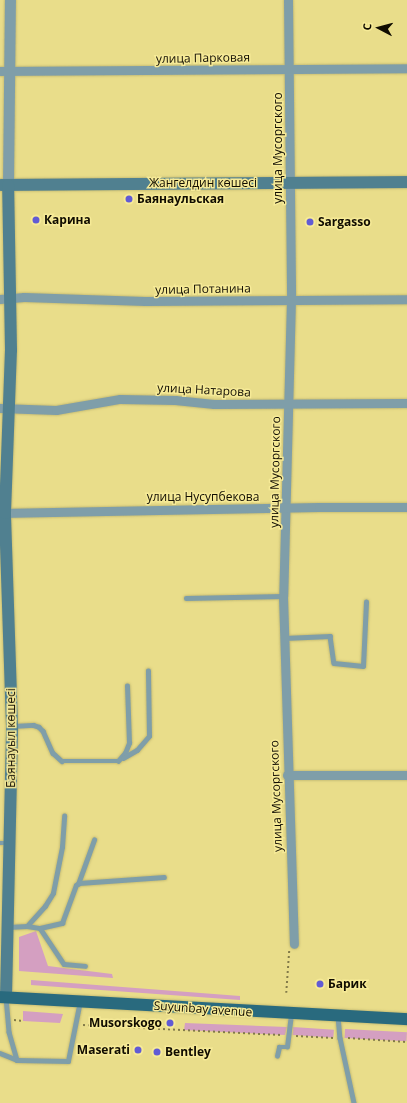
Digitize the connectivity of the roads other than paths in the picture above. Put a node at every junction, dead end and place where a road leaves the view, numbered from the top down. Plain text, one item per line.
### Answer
1 (10, 0) edge
2 (288, 0) edge
3 (289, 68) junction
4 (407, 68) edge
5 (5, 71) edge
6 (407, 182) edge
7 (290, 183) junction
8 (4, 185) edge
9 (5, 299) edge
10 (291, 299) junction
11 (407, 299) edge
12 (407, 403) edge
13 (288, 405) junction
14 (4, 408) edge
15 (287, 508) junction
16 (407, 508) edge
17 (2, 513) edge
18 (283, 596) junction
19 (186, 598) dead end
20 (366, 602) dead end
21 (4, 615) edge
22 (284, 638) junction
23 (148, 671) dead end
24 (127, 686) dead end
25 (12, 726) junction
26 (118, 761) junction
27 (407, 774) edge
28 (287, 775) junction
29 (64, 816) dead end
30 (94, 840) dead end
31 (6, 843) edge
32 (164, 877) dead end
33 (78, 884) junction
34 (27, 926) junction
35 (8, 927) junction
36 (40, 928) junction
37 (294, 944) road end
38 (85, 966) dead end
39 (3, 997) edge
40 (80, 1001) junction
41 (291, 1014) junction
42 (338, 1016) junction
43 (407, 1019) edge
44 (0, 1053) edge
45 (277, 1056) dead end
46 (17, 1060) junction
47 (354, 1103) edge

1 - 5 street, Баянауыл көшесі
2 - 3 street, улица Мусоргского
3 - 4 street, улица Парковая
3 - 5 street, улица Парковая
3 - 7 street, улица Мусоргского
5 - 8 street, Баянауыл көшесі
6 - 7 main road, Жангелдин көшесі
7 - 8 main road, Жангелдин көшесі
7 - 10 street, улица Мусоргского
8 - 9 main road, Баянауыл көшесі
9 - 10 street, улица Потанина
9 - 14 main road, Баянауыл көшесі
10 - 11 street, улица Потанина
10 - 13 street, улица Мусоргского
12 - 13 street, улица Натарова
13 - 14 street, улица Натарова
13 - 15 street, улица Мусоргского
14 - 17 main road, Баянауыл көшесі
15 - 16 street, улица Нусупбекова
15 - 17 street, улица Нусупбекова
15 - 18 street, улица Мусоргского
17 - 21 main road, Баянауыл көшесі
18 - 19 lane
18 - 22 street, улица Мусоргского
20 - 22 lane
21 - 25 main road, Баянауыл көшесі
22 - 28 street, улица Мусоргского
23 - 26 lane
24 - 26 lane
25 - 26 lane
25 - 31 main road, Баянауыл көшесі
27 - 28 street
28 - 37 street, улица Мусоргского
29 - 34 lane
30 - 33 lane
31 - 35 main road, Баянауыл көшесі
32 - 33 lane
33 - 36 lane
34 - 35 lane
34 - 36 lane
35 - 39 main road, Баянауыл көшесі
36 - 38 lane
39 - 40 main road, Suyunbay avenue
39 - 46 lane
40 - 41 main road, Suyunbay avenue
40 - 46 lane
41 - 42 main road, Suyunbay avenue
41 - 45 lane
42 - 43 main road, Suyunbay avenue
42 - 47 lane
44 - 46 lane

